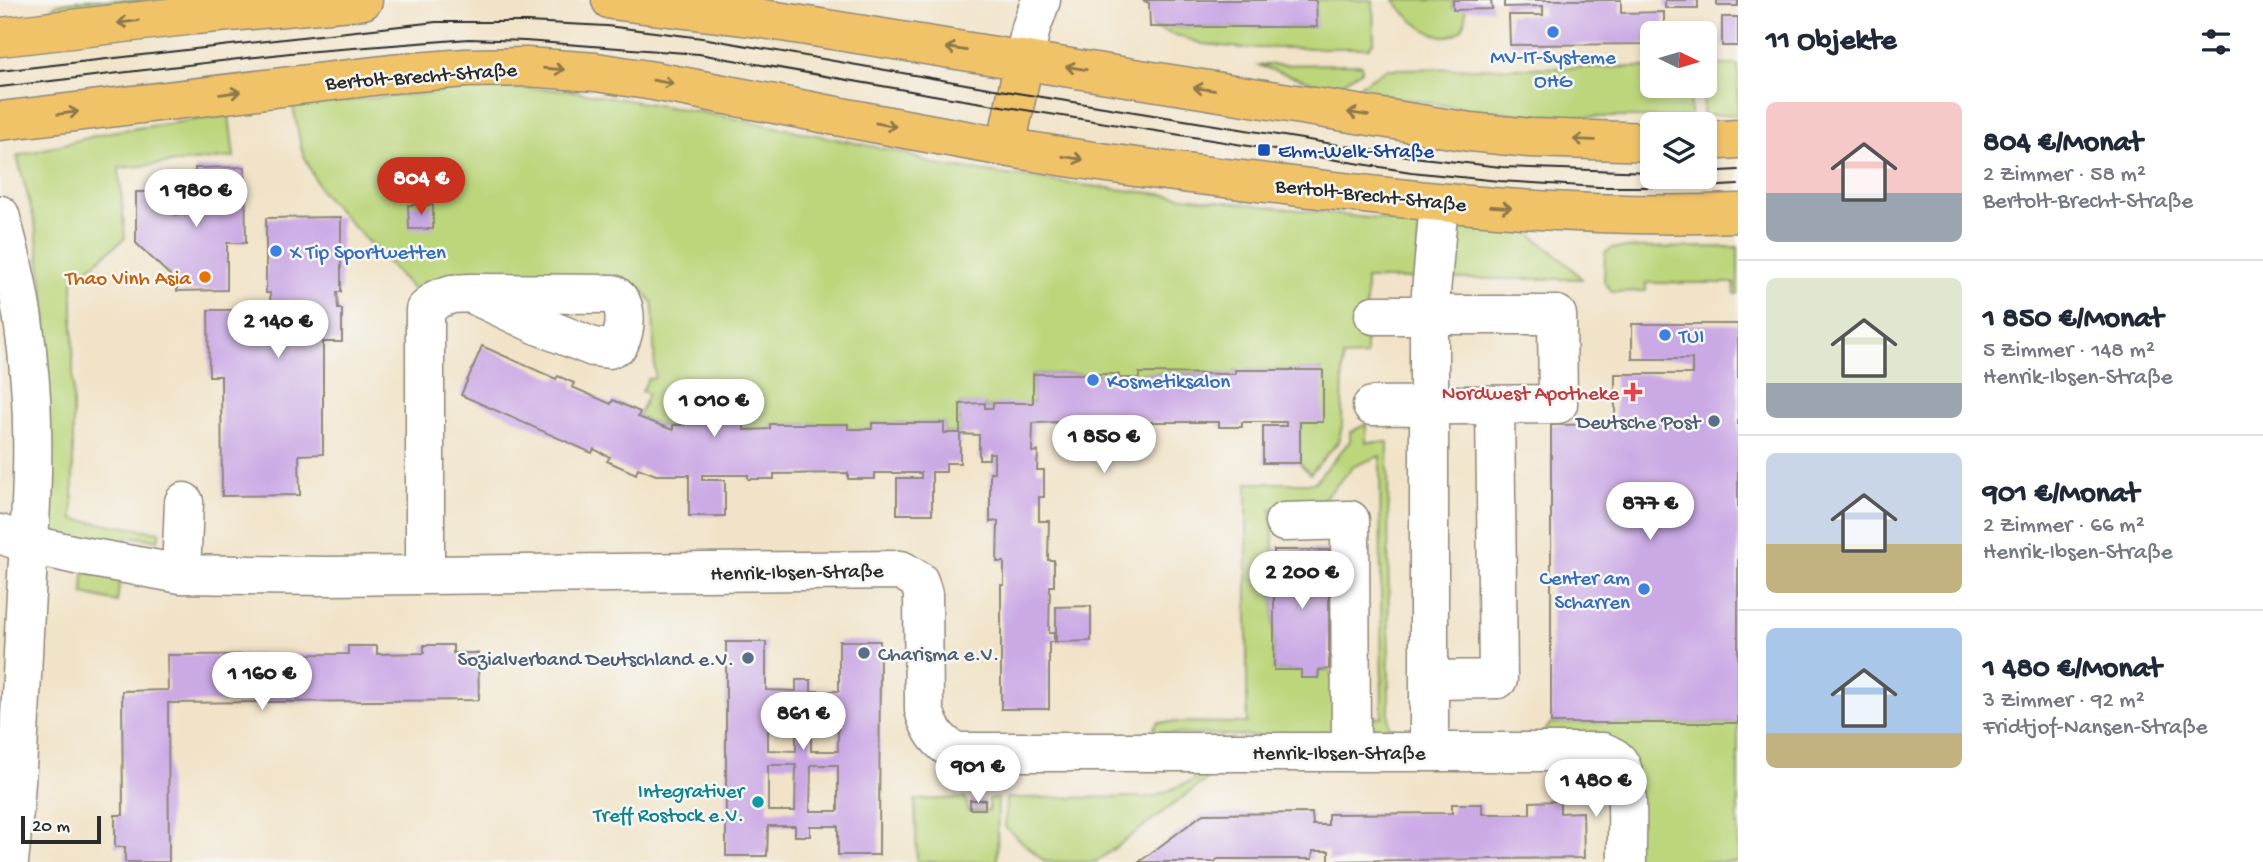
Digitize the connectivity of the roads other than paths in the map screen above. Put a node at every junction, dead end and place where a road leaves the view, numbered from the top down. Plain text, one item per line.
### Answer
1 (363, 0) edge
2 (611, 0) edge
3 (1041, 0) edge
4 (0, 37) edge
5 (1024, 60) junction
6 (0, 121) edge
7 (1738, 139) edge
8 (1717, 140) edge
9 (1640, 142) edge
10 (1006, 147) junction
11 (1439, 203) junction
12 (1738, 213) edge
13 (0, 215) edge
14 (470, 293) dead end
15 (1374, 315) dead end
16 (1429, 315) junction
17 (1430, 405) junction
18 (1495, 405) junction
19 (1372, 406) dead end
20 (184, 502) dead end
21 (1284, 522) dead end
22 (14, 539) edge
23 (181, 574) junction
24 (425, 575) junction
25 (1430, 680) junction
26 (1351, 751) junction
27 (1430, 751) junction
28 (9, 862) edge
29 (1627, 862) edge

1 -> 4 main road
5 -> 2 main road
3 - 5 street
9 -> 5 main road
5 - 10 main road
6 -> 10 main road, Bertolt-Brecht-Straße
7 - 8 main road
10 -> 11 main road, Bertolt-Brecht-Straße
11 -> 12 main road, Bertolt-Brecht-Straße
11 - 16 street
13 - 22 street
14 - 24 street
15 - 16 street
16 - 17 street
16 - 18 street
17 - 18 street
17 - 19 street
17 - 25 street
18 - 25 street
20 - 23 street
21 - 26 street
22 - 23 street, Henrik-Ibsen-Straße
22 - 28 street
23 - 24 street, Henrik-Ibsen-Straße
24 - 26 street, Henrik-Ibsen-Straße
25 - 27 street
26 - 27 street, Henrik-Ibsen-Straße
27 - 29 street, Henrik-Ibsen-Straße

